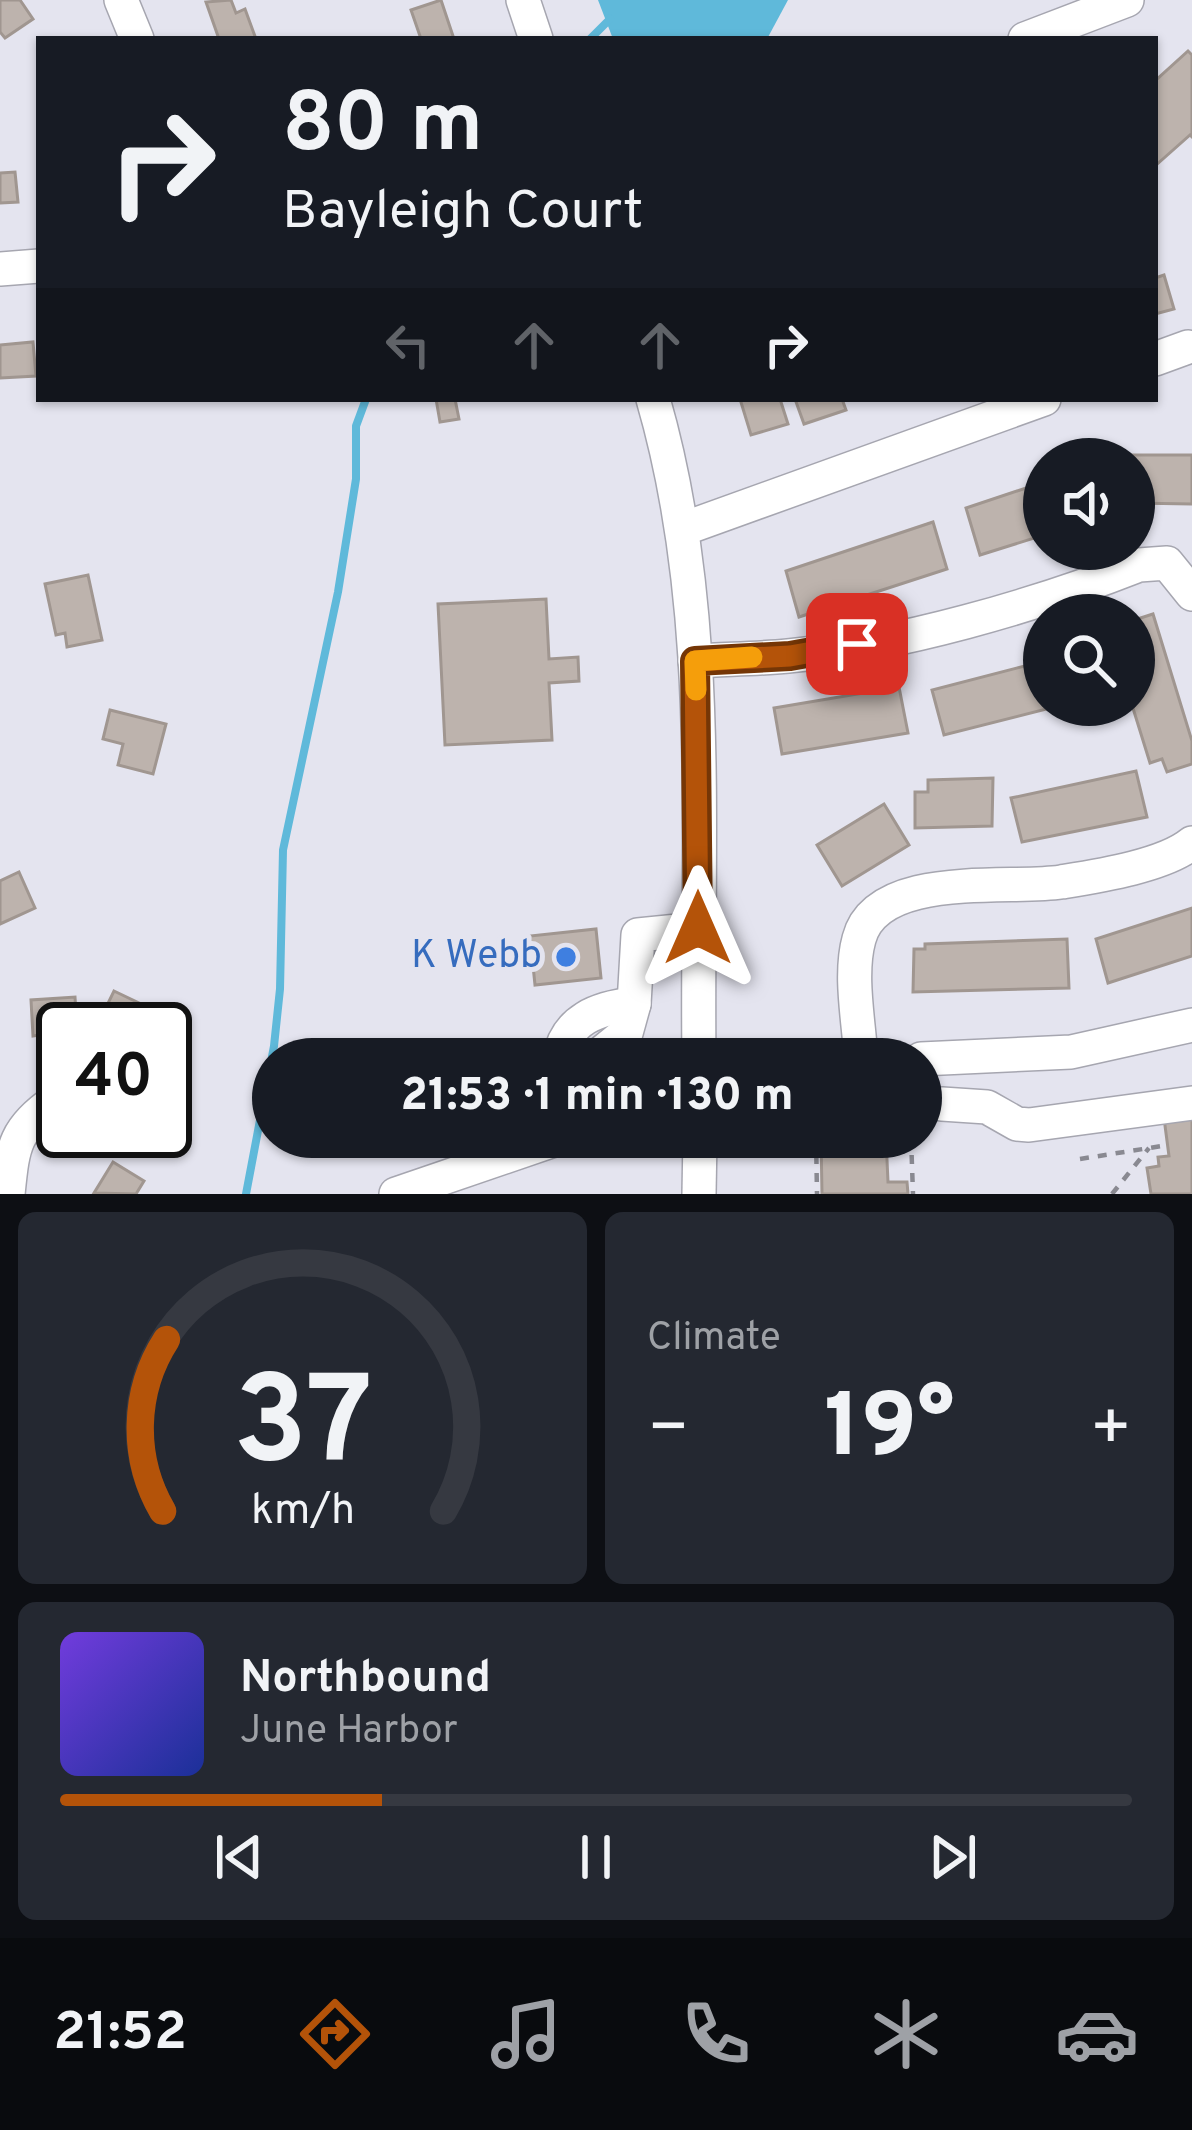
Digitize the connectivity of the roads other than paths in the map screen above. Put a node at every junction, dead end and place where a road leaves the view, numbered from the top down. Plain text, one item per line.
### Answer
1 (121, 0) edge
2 (523, 0) edge
3 (1127, 0) edge
4 (136, 36) edge
5 (535, 36) edge
6 (1032, 36) edge
7 (36, 266) edge
8 (0, 268) edge
9 (1188, 347) dead end
10 (1158, 358) edge
11 (654, 402) edge
12 (1036, 402) edge
13 (683, 529) junction
14 (1192, 594) edge
15 (695, 661) junction
16 (1192, 843) edge
17 (698, 928) junction
18 (634, 1004) junction
19 (1192, 1025) edge
20 (564, 1038) edge
21 (620, 1038) edge
22 (699, 1038) edge
23 (860, 1038) edge
24 (942, 1059) edge
25 (1192, 1103) edge
26 (942, 1106) edge
27 (36, 1114) edge
28 (501, 1158) edge
29 (700, 1158) edge
30 (8, 1194) edge
31 (396, 1194) edge
32 (700, 1194) edge

1 - 4 street
2 - 5 street
3 - 6 street
7 - 8 street
9 - 10 street
11 - 13 street
12 - 13 street
13 - 15 street
14 - 15 street
15 - 17 street
16 - 23 street
17 - 18 street
17 - 22 street
18 - 20 street
18 - 21 street
19 - 24 street
25 - 26 street
27 - 30 street
28 - 31 street
29 - 32 street

